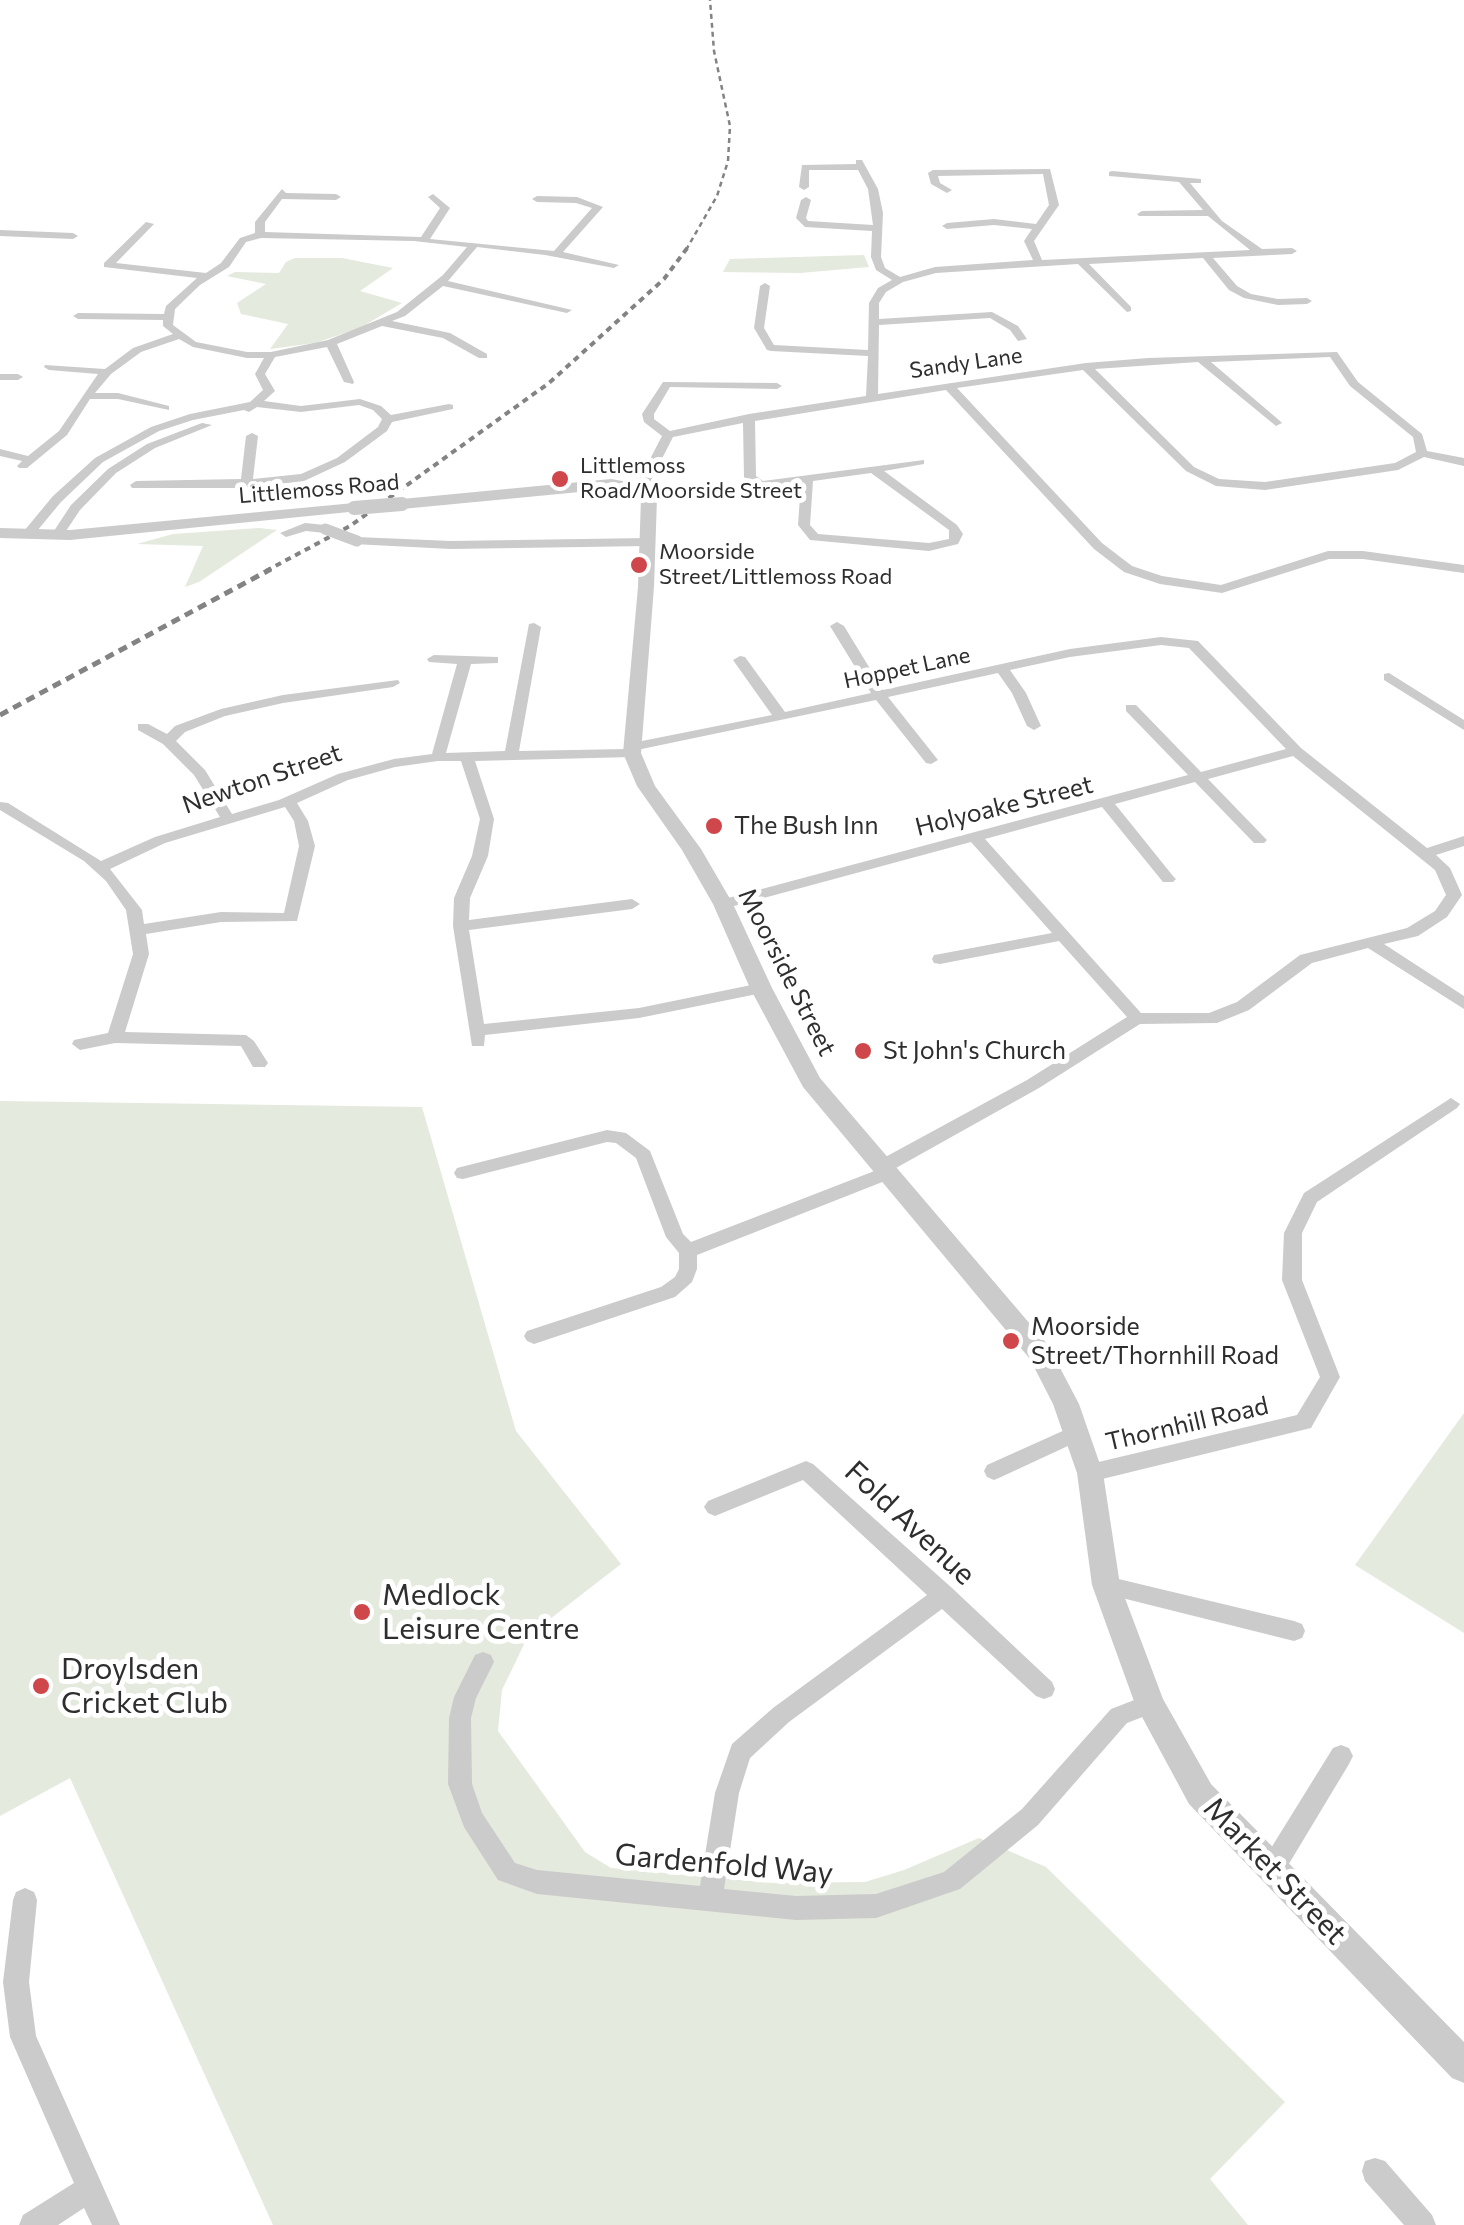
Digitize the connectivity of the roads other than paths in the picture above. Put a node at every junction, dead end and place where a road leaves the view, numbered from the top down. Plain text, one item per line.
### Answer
1 (793, 164) dead end
2 (805, 167) junction
3 (1112, 174) dead end
4 (1182, 180) junction
5 (1198, 181) dead end
6 (804, 187) dead end
7 (947, 190) dead end
8 (336, 197) dead end
9 (433, 197) dead end
10 (537, 199) dead end
11 (806, 200) dead end
12 (1142, 214) dead end
13 (1210, 214) junction
14 (149, 224) dead end
15 (947, 226) dead end
16 (1037, 227) junction
17 (878, 228) junction
18 (0, 233) edge
19 (260, 235) junction
20 (73, 236) dead end
21 (419, 239) junction
22 (474, 244) junction
23 (1292, 252) dead end
24 (556, 254) junction
25 (1260, 254) junction
26 (1208, 258) junction
27 (1080, 260) junction
28 (1039, 263) junction
29 (91, 265) dead end
30 (614, 265) dead end
31 (108, 266) junction
32 (208, 276) junction
33 (898, 280) junction
34 (440, 282) junction
35 (765, 286) dead end
36 (1307, 301) dead end
37 (1126, 309) dead end
38 (568, 310) dead end
39 (1007, 310) dead end
40 (992, 314) junction
41 (78, 316) dead end
42 (167, 317) junction
43 (874, 322) junction
44 (384, 323) junction
45 (178, 336) junction
46 (1022, 339) dead end
47 (332, 344) junction
48 (872, 353) junction
49 (271, 355) junction
50 (483, 356) dead end
51 (1200, 359) junction
52 (1086, 366) junction
53 (49, 367) dead end
54 (107, 372) junction
55 (0, 377) edge
56 (18, 377) dead end
57 (348, 382) dead end
58 (777, 386) dead end
59 (949, 386) junction
60 (88, 396) junction
61 (872, 397) junction
62 (258, 404) junction
63 (449, 406) dead end
64 (165, 408) dead end
65 (749, 417) junction
66 (388, 420) junction
67 (1276, 423) dead end
68 (668, 435) junction
69 (252, 436) dead end
70 (0, 452) edge
71 (1422, 453) junction
72 (920, 462) dead end
73 (1464, 462) edge
74 (874, 468) junction
75 (807, 480) junction
76 (246, 484) junction
77 (136, 486) dead end
78 (641, 488) junction
79 (286, 532) dead end
80 (0, 533) edge
81 (28, 534) junction
82 (58, 534) junction
83 (648, 542) junction
84 (1464, 569) edge
85 (837, 626) dead end
86 (534, 627) dead end
87 (434, 659) dead end
88 (465, 660) junction
89 (493, 660) dead end
90 (740, 660) dead end
91 (1001, 668) junction
92 (1389, 677) dead end
93 (393, 683) dead end
94 (878, 694) junction
95 (1131, 708) dead end
96 (781, 717) junction
97 (1034, 726) dead end
98 (1464, 726) edge
99 (143, 727) dead end
100 (168, 741) junction
101 (632, 750) junction
102 (1296, 751) junction
103 (438, 757) junction
104 (467, 758) junction
105 (510, 758) junction
106 (932, 760) dead end
107 (1199, 778) junction
108 (288, 802) junction
109 (1106, 803) junction
110 (3, 806) dead end
111 (228, 819) junction
112 (974, 836) junction
113 (1260, 840) dead end
114 (1464, 842) edge
115 (1425, 854) junction
116 (101, 867) junction
117 (1168, 878) dead end
118 (1457, 886) edge
119 (632, 904) dead end
120 (722, 904) junction
121 (290, 918) junction
122 (461, 926) junction
123 (137, 930) junction
124 (1065, 935) junction
125 (286, 936) dead end
126 (1373, 944) junction
127 (940, 959) dead end
128 (761, 988) junction
129 (1464, 1004) edge
130 (1137, 1018) junction
131 (115, 1038) junction
132 (80, 1044) dead end
133 (260, 1062) dead end
134 (1451, 1104) dead end
135 (887, 1169) junction
136 (463, 1172) dead end
137 (688, 1251) junction
138 (534, 1336) dead end
139 (1076, 1433) junction
140 (994, 1470) dead end
141 (1090, 1473) junction
142 (714, 1507) dead end
143 (1106, 1585) junction
144 (944, 1594) junction
145 (1294, 1632) dead end
146 (483, 1662) dead end
147 (1044, 1688) dead end
148 (1150, 1704) junction
149 (1341, 1756) dead end
150 (1272, 1869) junction
151 (710, 1897) junction
152 (25, 1900) dead end
153 (10, 1934) edge
154 (1464, 2066) edge
155 (1376, 2171) dead end
156 (90, 2189) junction
157 (33, 2225) edge
158 (106, 2225) edge
159 (1422, 2225) edge

1 - 2 street
2 - 6 street
2 - 17 street
3 - 4 street
4 - 5 street
4 - 13 street
7 - 16 street
8 - 19 street
9 - 21 street
10 - 24 street
11 - 17 street
12 - 13 street
13 - 25 street
14 - 31 street
15 - 16 street
16 - 28 street
17 - 33 street
18 - 20 street
19 - 21 street
19 - 32 street
21 - 22 street
22 - 24 street
22 - 34 street
23 - 25 street
24 - 30 street
25 - 26 street
26 - 27 street
26 - 36 street
27 - 28 street
27 - 37 street
28 - 33 street
29 - 31 street
31 - 32 street
32 - 42 street
33 - 43 street
34 - 38 street
34 - 44 street
35 - 48 street
39 - 40 street
40 - 43 street
40 - 46 street
41 - 42 street
42 - 45 street
43 - 48 street
44 - 47 street
44 - 50 street
45 - 49 street
45 - 54 street
47 - 49 street
47 - 57 street
48 - 61 street
49 - 62 street
51 - 52 street, Sandy Lane
51 - 67 street
51 - 71 street, Sandy Lane
52 - 59 street, Sandy Lane
52 - 71 street
53 - 54 street
54 - 60 street
55 - 56 street
58 - 68 street
59 - 61 street, Sandy Lane
59 - 84 street
60 - 64 street
60 - 70 street
61 - 65 street, Sandy Lane
62 - 66 street
62 - 81 street
62 - 82 street
63 - 66 street
65 - 68 street, Sandy Lane
65 - 75 street
66 - 76 street
68 - 78 street
69 - 76 street
71 - 73 street
72 - 74 street
74 - 75 street
74 - 75 street
76 - 77 street
78 - 82 street, Littlemoss Road, bridge
78 - 83 street
79 - 83 street, bridge
80 - 81 street, Littlemoss Road
81 - 82 street, Littlemoss Road
83 - 101 street
85 - 94 street
86 - 105 street
87 - 88 street
88 - 89 street
88 - 103 street
90 - 96 street
91 - 94 street, Hoppet Lane
91 - 97 street
91 - 102 street, Hoppet Lane
92 - 98 street
93 - 100 street
94 - 96 street, Hoppet Lane
94 - 106 street
95 - 107 street
96 - 101 street, Hoppet Lane
99 - 100 street
100 - 111 street
101 - 105 street, Newton Street
101 - 120 street, Moorside Street
102 - 107 street, Holyoake Street
102 - 115 street
103 - 104 street, Newton Street
103 - 108 street, Newton Street
104 - 105 street, Newton Street
104 - 122 street
107 - 109 street, Holyoake Street
107 - 113 street
108 - 111 street, Newton Street
108 - 121 street
109 - 112 street, Holyoake Street
109 - 117 street
110 - 116 street
111 - 116 street, Newton Street
112 - 120 street, Holyoake Street
112 - 124 street
114 - 115 street
115 - 118 street
116 - 123 street
118 - 126 street
119 - 122 street
120 - 128 street, Moorside Street
121 - 123 street
121 - 125 street
122 - 128 street
123 - 131 street
124 - 127 street
124 - 130 street
126 - 129 street
126 - 130 street
128 - 135 street, Moorside Street
130 - 135 street
131 - 132 street
131 - 133 street
134 - 141 street, Thornhill Road
135 - 137 street
135 - 139 street, Moorside Street
136 - 137 street
137 - 138 street
139 - 140 street
139 - 141 street, Moorside Street
141 - 143 street, Market Street
142 - 144 street, Fold Avenue
143 - 145 street
143 - 148 street, Market Street
144 - 147 street, Fold Avenue
144 - 151 street
146 - 151 street, Gardenfold Way
148 - 150 street, Market Street
148 - 151 street, Gardenfold Way
149 - 150 street
150 - 154 street, Market Street
152 - 153 street
153 - 156 street
155 - 159 street
156 - 157 street
156 - 158 street

